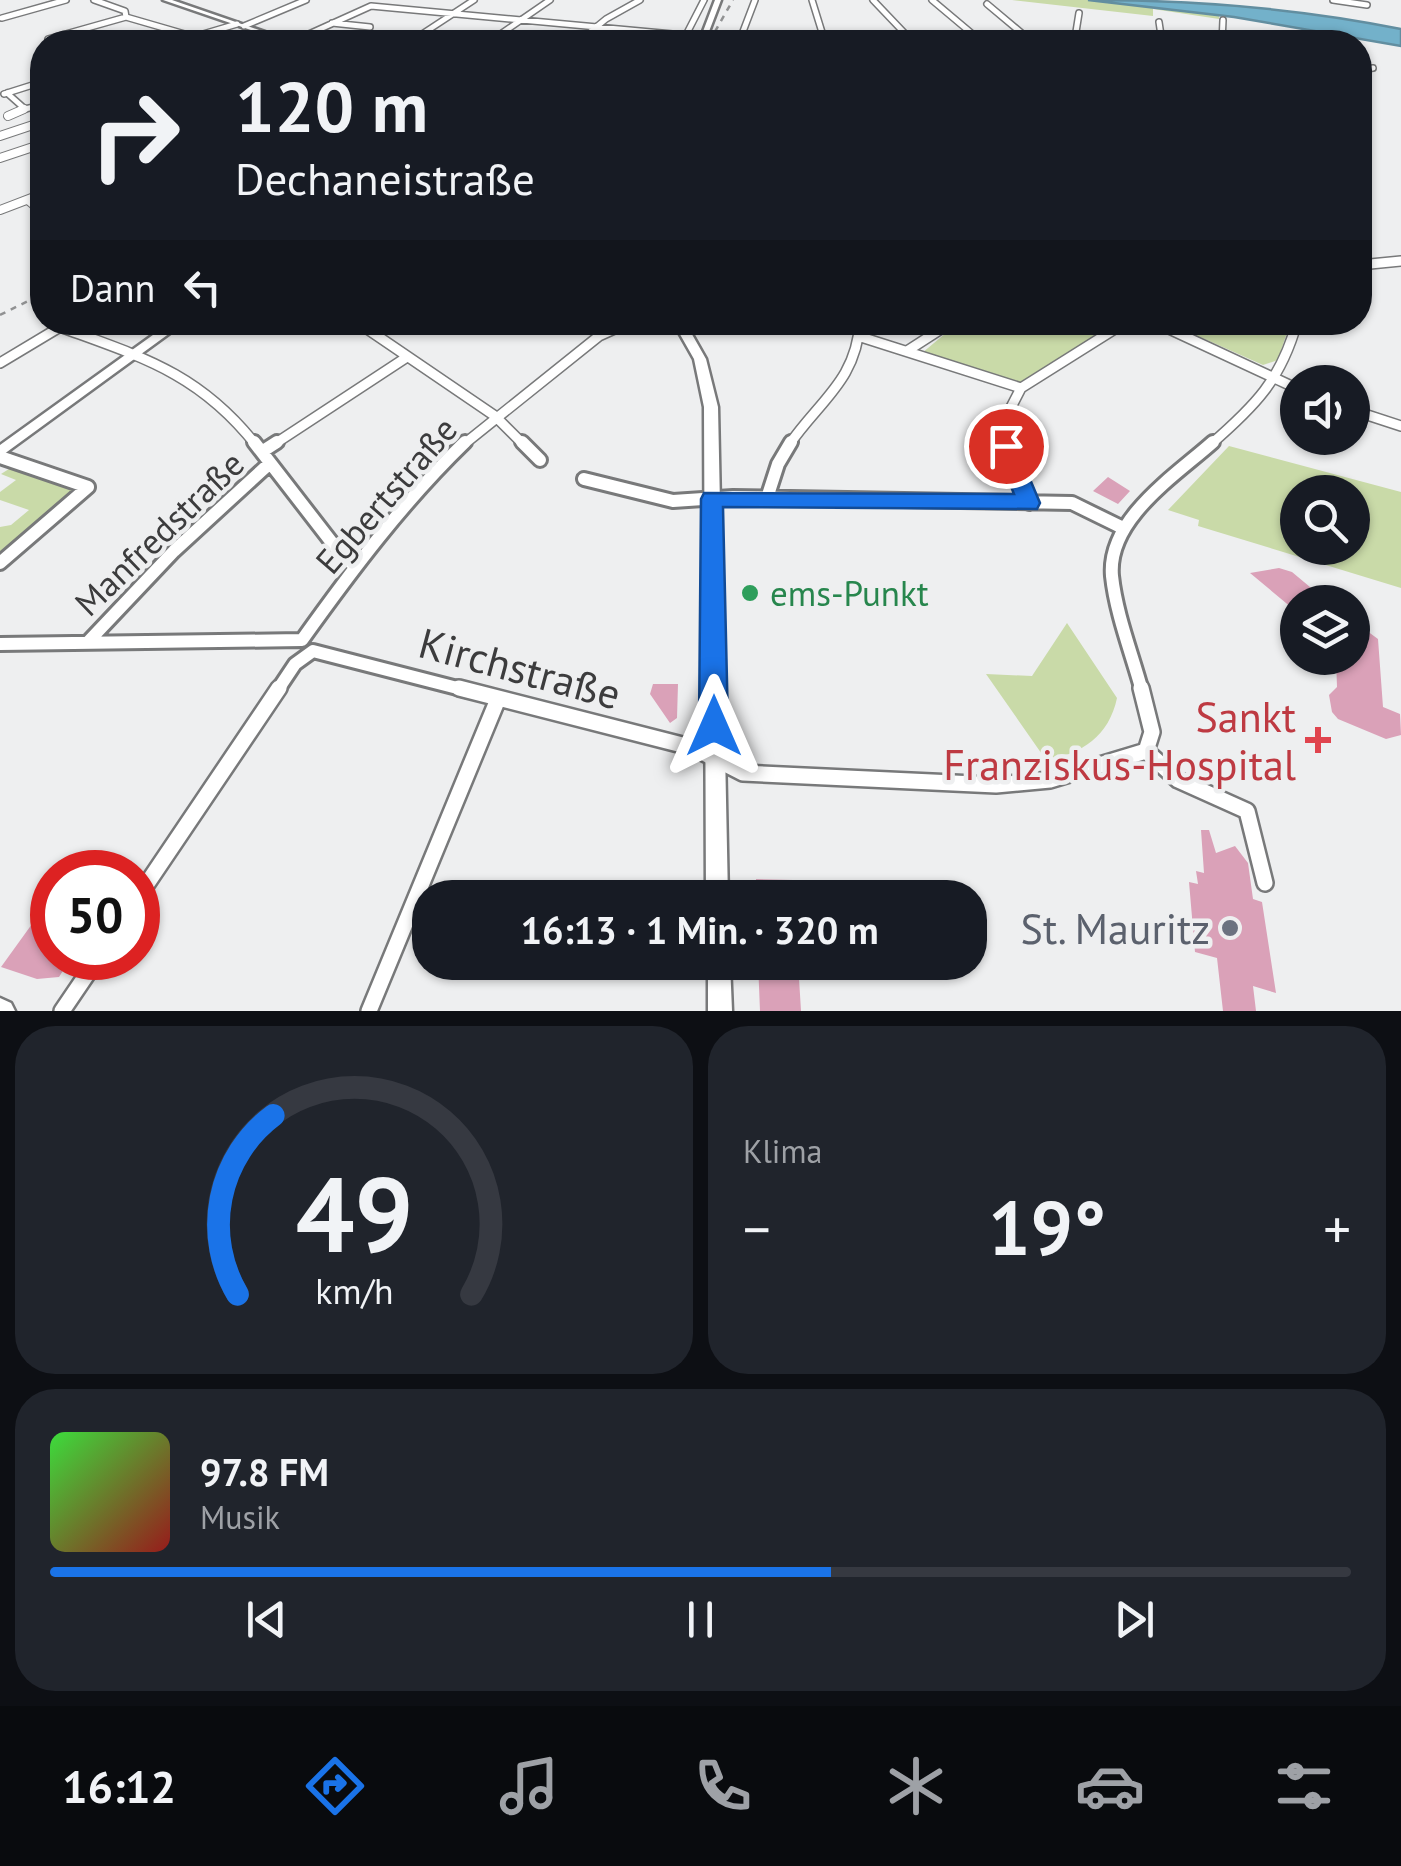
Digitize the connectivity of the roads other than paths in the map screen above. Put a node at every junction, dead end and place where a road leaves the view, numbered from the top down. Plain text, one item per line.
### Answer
1 (66, 0) edge
2 (94, 0) edge
3 (166, 0) edge
4 (306, 0) edge
5 (474, 0) edge
6 (550, 0) edge
7 (640, 0) edge
8 (704, 0) edge
9 (718, 0) edge
10 (755, 0) edge
11 (812, 0) edge
12 (873, 0) edge
13 (932, 0) edge
14 (1334, 0) edge
15 (988, 4) dead end
16 (1367, 5) dead end
17 (1080, 13) dead end
18 (126, 14) junction
19 (454, 14) junction
20 (2, 18) edge
21 (1223, 20) dead end
22 (332, 22) junction
23 (518, 22) junction
24 (1158, 22) dead end
25 (240, 25) junction
26 (370, 27) dead end
27 (74, 30) edge
28 (173, 30) edge
29 (221, 30) edge
30 (255, 30) edge
31 (317, 30) edge
32 (429, 30) edge
33 (506, 30) edge
34 (594, 30) joint
35 (698, 30) edge
36 (702, 30) edge
37 (744, 30) edge
38 (821, 30) edge
39 (902, 30) edge
40 (967, 30) edge
41 (1017, 30) edge
42 (1077, 30) edge
43 (1160, 30) edge
44 (1223, 30) edge
45 (30, 86) edge
46 (22, 88) junction
47 (30, 91) edge
48 (4, 94) edge
49 (30, 107) edge
50 (25, 108) junction
51 (8, 116) dead end
52 (30, 126) edge
53 (0, 136) edge
54 (30, 148) edge
55 (0, 158) edge
56 (28, 200) edge
57 (0, 210) edge
58 (1401, 261) edge
59 (1372, 264) edge
60 (48, 335) edge
61 (79, 335) edge
62 (160, 335) edge
63 (375, 335) edge
64 (600, 335) edge
65 (686, 335) edge
66 (861, 335) edge
67 (932, 335) edge
68 (1106, 335) edge
69 (1182, 335) edge
70 (1295, 335) edge
71 (861, 338) junction
72 (906, 352) junction
73 (132, 355) junction
74 (406, 357) junction
75 (0, 362) edge
76 (1278, 380) junction
77 (1022, 388) junction
78 (495, 416) junction
79 (1370, 416) edge
80 (1401, 426) edge
81 (0, 454) edge
82 (266, 457) junction
83 (540, 460) dead end
84 (584, 479) dead end
85 (767, 498) junction
86 (712, 499) junction
87 (1029, 503) junction
88 (1124, 528) junction
89 (0, 563) edge
90 (355, 566) junction
91 (87, 642) junction
92 (0, 644) edge
93 (304, 646) junction
94 (498, 699) junction
95 (1146, 750) junction
96 (714, 758) junction
97 (160, 864) edge
98 (717, 880) edge
99 (1265, 883) dead end
100 (83, 980) edge
101 (719, 980) edge
102 (62, 1011) edge
103 (369, 1011) edge
104 (720, 1011) edge

1 - 20 street
2 - 18 street
3 - 25 main road
4 - 25 street
5 - 19 street
6 - 23 street
7 - 34 street
8 - 35 street
9 - 36 main road
10 - 37 street
11 - 38 street
12 - 39 street
13 - 40 street
14 - 16 street
15 - 41 street
17 - 42 street
18 - 27 street
18 - 28 street
19 - 22 street
19 - 23 street
19 - 32 street
21 - 44 street
22 - 26 street
22 - 31 street
23 - 33 street
23 - 34 street
24 - 43 street
25 - 29 street
25 - 30 main road
45 - 46 street
46 - 47 street
46 - 48 street
48 - 50 street
49 - 50 street
50 - 51 street
52 - 53 street
54 - 55 street
56 - 57 street
58 - 59 street
60 - 75 street
61 - 73 street
62 - 73 main road
63 - 74 street
64 - 78 street, Egbertstraße
65 - 86 main road
66 - 71 street
67 - 72 street
68 - 77 street
69 - 76 street
70 - 76 street
71 - 72 street
71 - 85 street
72 - 77 street
73 - 81 main road
73 - 82 street
74 - 78 street
74 - 82 street, Manfredstraße
76 - 88 street
77 - 87 street
78 - 83 street
78 - 90 street, Egbertstraße
79 - 80 street
81 - 89 street
82 - 90 street
82 - 91 street, Manfredstraße
84 - 86 street
85 - 86 street
85 - 87 street
86 - 96 main road
87 - 88 street
88 - 95 street
90 - 93 street, Egbertstraße
91 - 92 street, Kirchstraße
91 - 93 street, Kirchstraße
93 - 94 street, Kirchstraße
93 - 97 street, Egbertstraße
94 - 96 street, Kirchstraße
94 - 103 street
95 - 96 street, Kirchstraße
95 - 99 street
96 - 98 main road
100 - 102 street
101 - 104 main road

